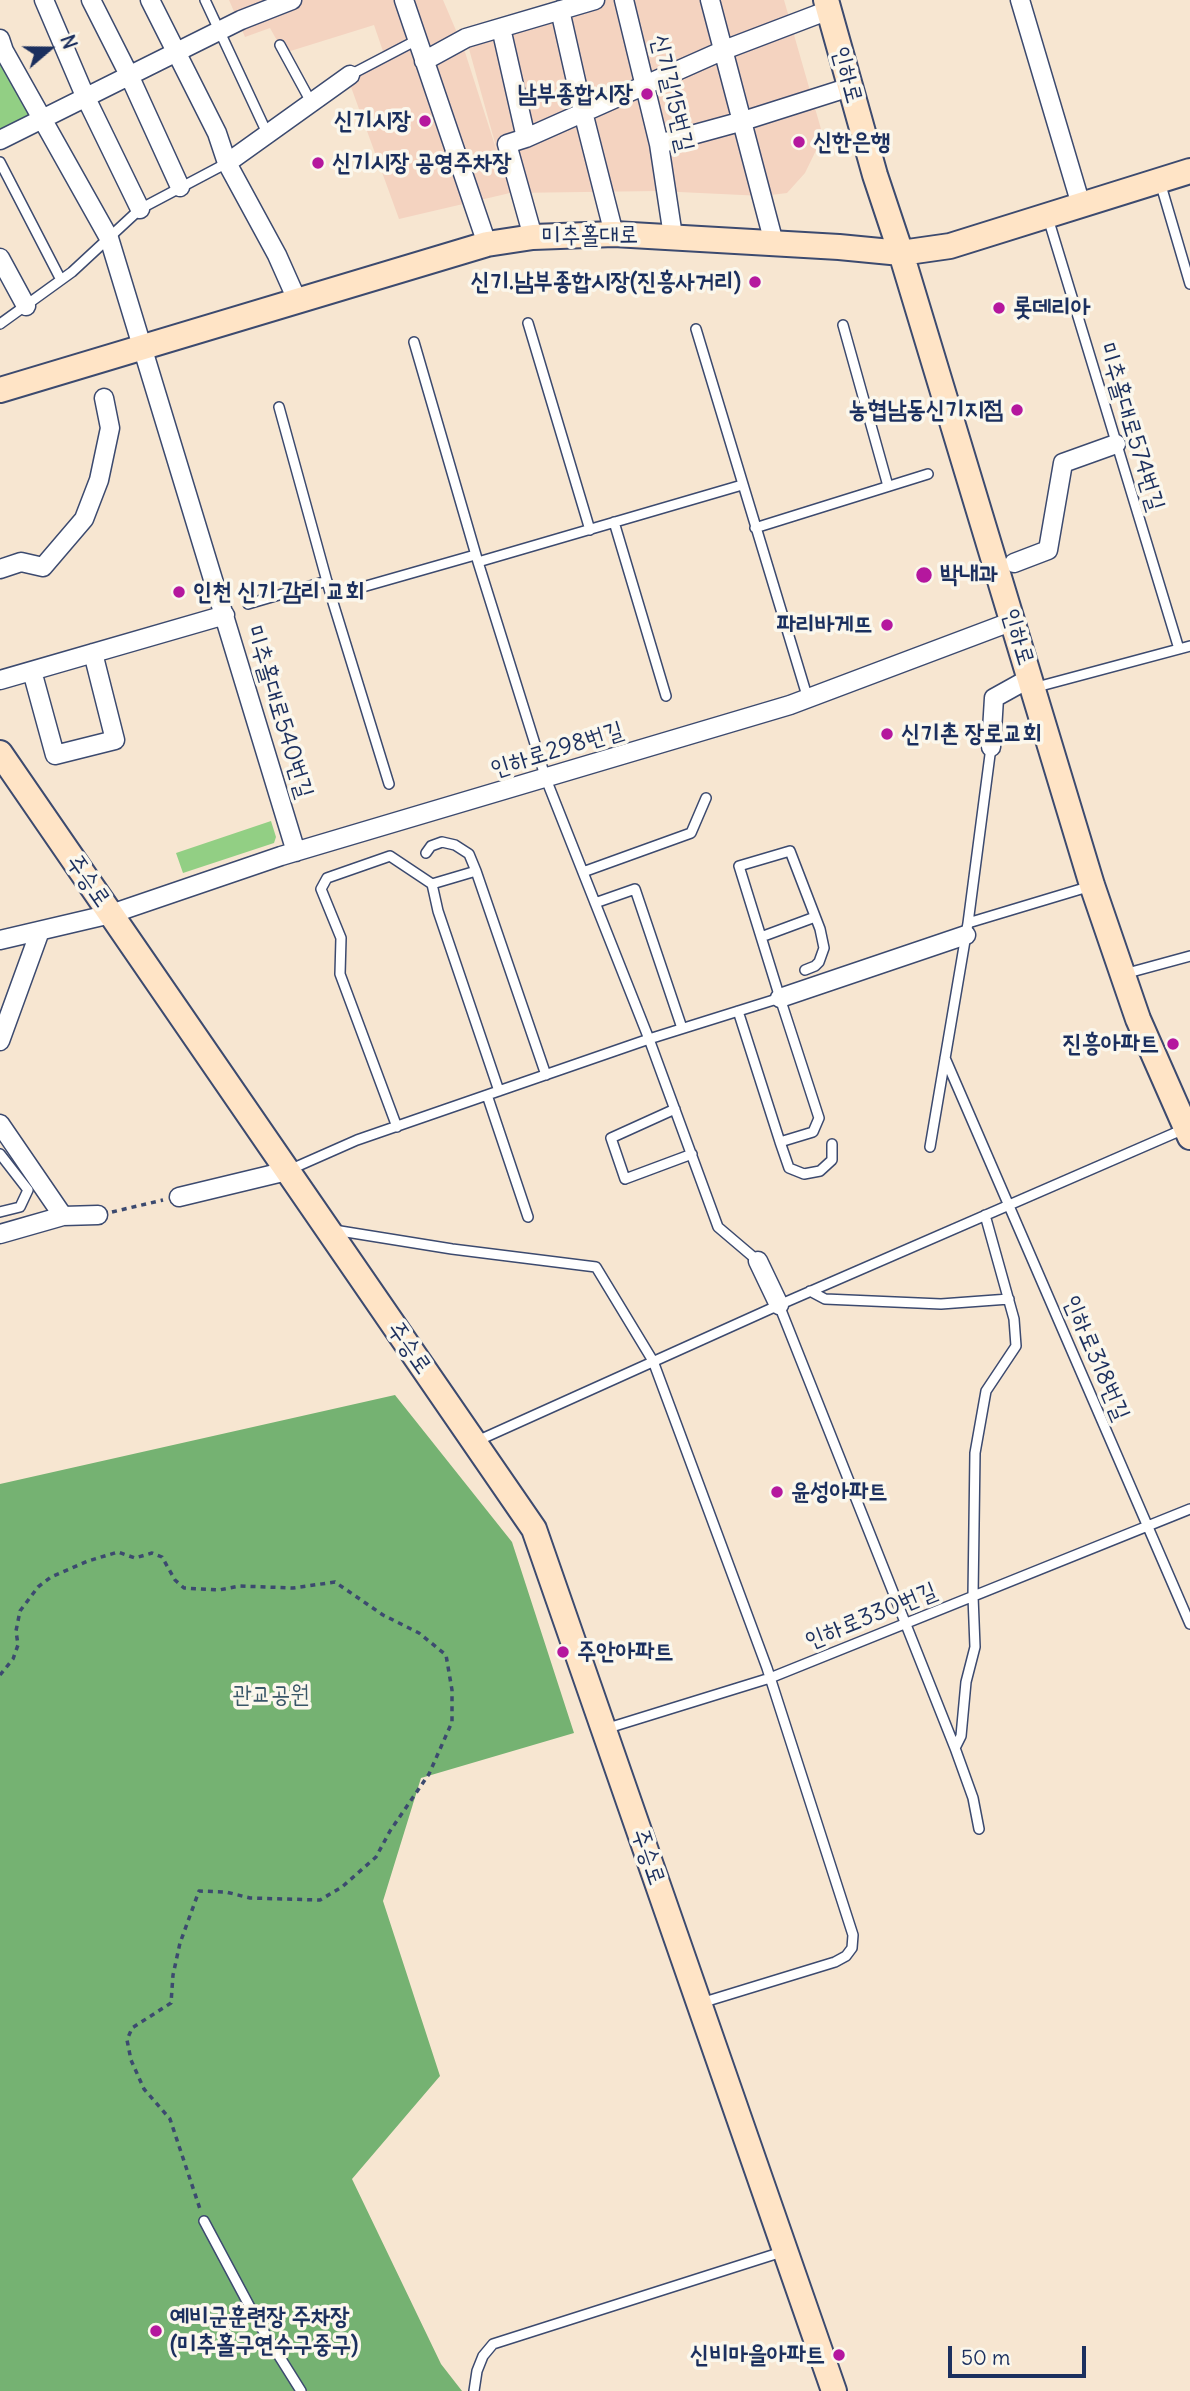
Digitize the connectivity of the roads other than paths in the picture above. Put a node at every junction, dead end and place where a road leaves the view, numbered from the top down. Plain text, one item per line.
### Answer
1 (44, 0) edge
2 (91, 0) edge
3 (150, 0) edge
4 (205, 0) edge
5 (292, 0) edge
6 (404, 0) edge
7 (595, 0) edge
8 (624, 0) edge
9 (710, 0) edge
10 (1020, 0) edge
11 (828, 5) edge
12 (560, 10) junction
13 (501, 28) junction
14 (219, 31) junction
15 (0, 39) edge
16 (417, 40) junction
17 (280, 46) dead end
18 (724, 50) junction
19 (178, 51) junction
20 (424, 61) junction
21 (129, 75) junction
22 (349, 75) joint
23 (646, 85) junction
24 (850, 87) junction
25 (85, 96) junction
26 (311, 102) junction
27 (583, 112) junction
28 (43, 117) junction
29 (743, 121) junction
30 (267, 133) junction
31 (526, 138) junction
32 (0, 139) edge
33 (659, 144) junction
34 (0, 162) edge
35 (228, 163) junction
36 (1190, 171) edge
37 (1160, 181) junction
38 (180, 187) junction
39 (1081, 205) junction
40 (139, 209) junction
41 (1047, 216) junction
42 (614, 234) junction
43 (673, 236) junction
44 (533, 237) junction
45 (109, 238) junction
46 (775, 243) junction
47 (487, 244) junction
48 (901, 253) junction
49 (0, 258) edge
50 (61, 280) junction
51 (1190, 284) edge
52 (298, 300) junction
53 (26, 306) junction
54 (528, 323) dead end
55 (0, 324) edge
56 (843, 325) dead end
57 (696, 329) dead end
58 (414, 342) dead end
59 (142, 348) junction
60 (0, 390) edge
61 (104, 398) dead end
62 (279, 407) dead end
63 (1116, 444) junction
64 (928, 474) dead end
65 (742, 485) junction
66 (888, 486) junction
67 (614, 523) junction
68 (755, 528) junction
69 (590, 530) junction
70 (477, 558) junction
71 (1014, 562) dead end
72 (0, 569) edge
73 (327, 582) junction
74 (331, 596) junction
75 (248, 604) dead end
76 (225, 615) junction
77 (1013, 621) junction
78 (1190, 646) edge
79 (1179, 649) junction
80 (93, 653) junction
81 (32, 671) junction
82 (0, 680) edge
83 (1032, 683) junction
84 (666, 696) dead end
85 (808, 699) junction
86 (992, 747) joint
87 (0, 753) edge
88 (546, 779) junction
89 (389, 784) dead end
90 (705, 798) dead end
91 (296, 852) junction
92 (426, 853) dead end
93 (476, 871) junction
94 (583, 872) junction
95 (432, 884) junction
96 (1093, 885) junction
97 (595, 903) junction
98 (111, 915) junction
99 (815, 917) junction
100 (967, 929) junction
101 (40, 931) junction
102 (761, 937) junction
103 (0, 940) edge
104 (1190, 956) edge
105 (805, 970) dead end
106 (1123, 974) junction
107 (780, 998) junction
108 (738, 1011) junction
109 (682, 1028) junction
110 (649, 1039) junction
111 (0, 1041) edge
112 (945, 1058) junction
113 (546, 1074) junction
114 (499, 1091) junction
115 (487, 1095) junction
116 (675, 1110) junction
117 (0, 1124) edge
118 (397, 1126) junction
119 (1188, 1133) edge
120 (780, 1142) junction
121 (832, 1144) dead end
122 (930, 1147) dead end
123 (0, 1154) edge
124 (692, 1154) junction
125 (287, 1171) junction
126 (179, 1197) road end
127 (1009, 1205) junction
128 (0, 1212) edge
129 (98, 1215) road end
130 (985, 1215) junction
131 (63, 1216) junction
132 (528, 1217) dead end
133 (327, 1228) junction
134 (0, 1234) edge
135 (758, 1261) joint
136 (810, 1291) junction
137 (1009, 1299) junction
138 (779, 1305) junction
139 (653, 1361) junction
140 (474, 1442) junction
141 (1190, 1509) edge
142 (1148, 1526) junction
143 (973, 1596) junction
144 (907, 1623) junction
145 (1190, 1624) edge
146 (770, 1678) junction
147 (603, 1729) junction
148 (955, 1748) junction
149 (979, 1829) dead end
150 (699, 2003) junction
151 (204, 2221) road end
152 (785, 2251) junction
153 (301, 2391) edge
154 (474, 2391) edge
155 (834, 2391) edge

1 - 25 street
2 - 21 street
3 - 19 street
4 - 14 lane
5 - 14 street
6 - 16 street
7 - 12 street
8 - 23 street, 신기길15번길
9 - 18 street
10 - 39 street
11 - 18 street, 인하로
11 - 24 main road, 인하로
12 - 13 street
12 - 27 street
13 - 20 street
13 - 31 street
14 - 19 street
14 - 30 lane
15 - 28 street, 미추홀대로540번길
16 - 20 street
16 - 22 lane
17 - 26 lane
18 - 23 street, 인하로
18 - 29 street
19 - 21 street
19 - 35 street
20 - 47 street
21 - 25 street
21 - 38 street
22 - 26 street
23 - 27 street, 인하로
23 - 33 street, 신기길15번길
24 - 29 street
24 - 48 main road, 인하로
25 - 28 street
25 - 40 street
26 - 30 street
27 - 31 street, 인하로
27 - 42 street
28 - 32 street
28 - 45 street, 미추홀대로540번길
29 - 33 street
29 - 46 street
30 - 35 street
31 - 44 street, 인하로
33 - 43 street, 신기길15번길
34 - 50 lane
35 - 38 lane
35 - 52 street
36 - 37 main road, 미추홀대로
37 - 39 main road, 미추홀대로
37 - 51 lane
38 - 40 lane
39 - 41 main road, 미추홀대로
40 - 45 lane
41 - 48 main road, 미추홀대로
41 - 63 lane, 미추홀대로574번길
42 - 43 main road, 미추홀대로
42 - 44 main road, 미추홀대로
43 - 46 main road, 미추홀대로
44 - 47 main road, 미추홀대로
45 - 50 lane
45 - 59 street, 미추홀대로540번길
46 - 48 main road, 미추홀대로
47 - 52 main road, 미추홀대로
48 - 77 main road, 인하로
49 - 53 street
50 - 53 lane
52 - 59 main road, 미추홀대로
53 - 55 lane
54 - 69 lane
56 - 66 lane
57 - 65 lane
58 - 70 lane
59 - 60 main road, 미추홀대로
59 - 76 street, 미추홀대로540번길
61 - 72 street
62 - 73 lane
63 - 71 street
63 - 79 lane, 미추홀대로574번길
64 - 66 lane
65 - 67 lane
65 - 68 lane
66 - 68 lane
67 - 69 lane
67 - 84 lane
68 - 85 lane
69 - 70 lane
70 - 74 lane
70 - 88 lane
73 - 74 lane
73 - 75 lane
74 - 89 lane
76 - 80 street
76 - 91 street, 미추홀대로540번길
77 - 83 main road, 인하로
77 - 85 street, 인하로298번길
78 - 79 lane
79 - 83 lane
80 - 81 street
80 - 81 street
81 - 82 street
83 - 86 street
83 - 96 main road, 인하로
85 - 88 street, 인하로298번길
86 - 100 lane
87 - 98 main road, 주승로
88 - 91 street, 인하로298번길
88 - 94 lane
90 - 94 lane
91 - 98 street, 인하로298번길
92 - 93 lane
93 - 95 lane
93 - 113 lane
94 - 97 lane
95 - 114 lane
95 - 118 lane
96 - 100 lane
96 - 106 main road, 인하로
97 - 109 lane
97 - 110 lane
98 - 101 street, 인하로298번길
98 - 125 main road, 주승로
99 - 102 lane
99 - 102 lane
99 - 105 lane
100 - 107 street
100 - 112 lane
101 - 103 street, 인하로298번길
101 - 111 street
102 - 107 lane
104 - 106 lane
106 - 119 main road, 인하로
107 - 108 lane
107 - 120 lane
108 - 109 lane
108 - 120 lane
109 - 110 lane
110 - 113 lane
110 - 116 lane
112 - 122 lane
112 - 127 lane, 인하로318번길
113 - 114 lane
114 - 115 lane
115 - 118 lane
115 - 132 lane
116 - 124 lane
116 - 124 lane
117 - 131 street
118 - 125 lane
119 - 127 lane
120 - 121 lane
123 - 128 lane
124 - 135 lane
125 - 126 street
125 - 133 main road, 주승로
127 - 130 lane
127 - 142 lane, 인하로318번길
129 - 131 street
130 - 136 lane
130 - 137 lane
131 - 134 street
133 - 139 lane
133 - 140 main road, 주승로
135 - 138 street
136 - 137 lane
136 - 138 lane
137 - 143 lane
138 - 139 lane
138 - 144 lane
139 - 140 lane
139 - 146 lane
140 - 147 main road, 주승로
141 - 142 lane, 인하로330번길
142 - 143 lane, 인하로330번길
142 - 145 lane
143 - 144 lane, 인하로330번길
143 - 148 lane
144 - 146 lane, 인하로330번길
144 - 148 lane
146 - 147 lane, 인하로330번길
146 - 150 lane
147 - 150 main road, 주승로
148 - 149 lane
150 - 152 main road, 주승로
151 - 153 lane
152 - 154 lane
152 - 155 main road, 주승로

